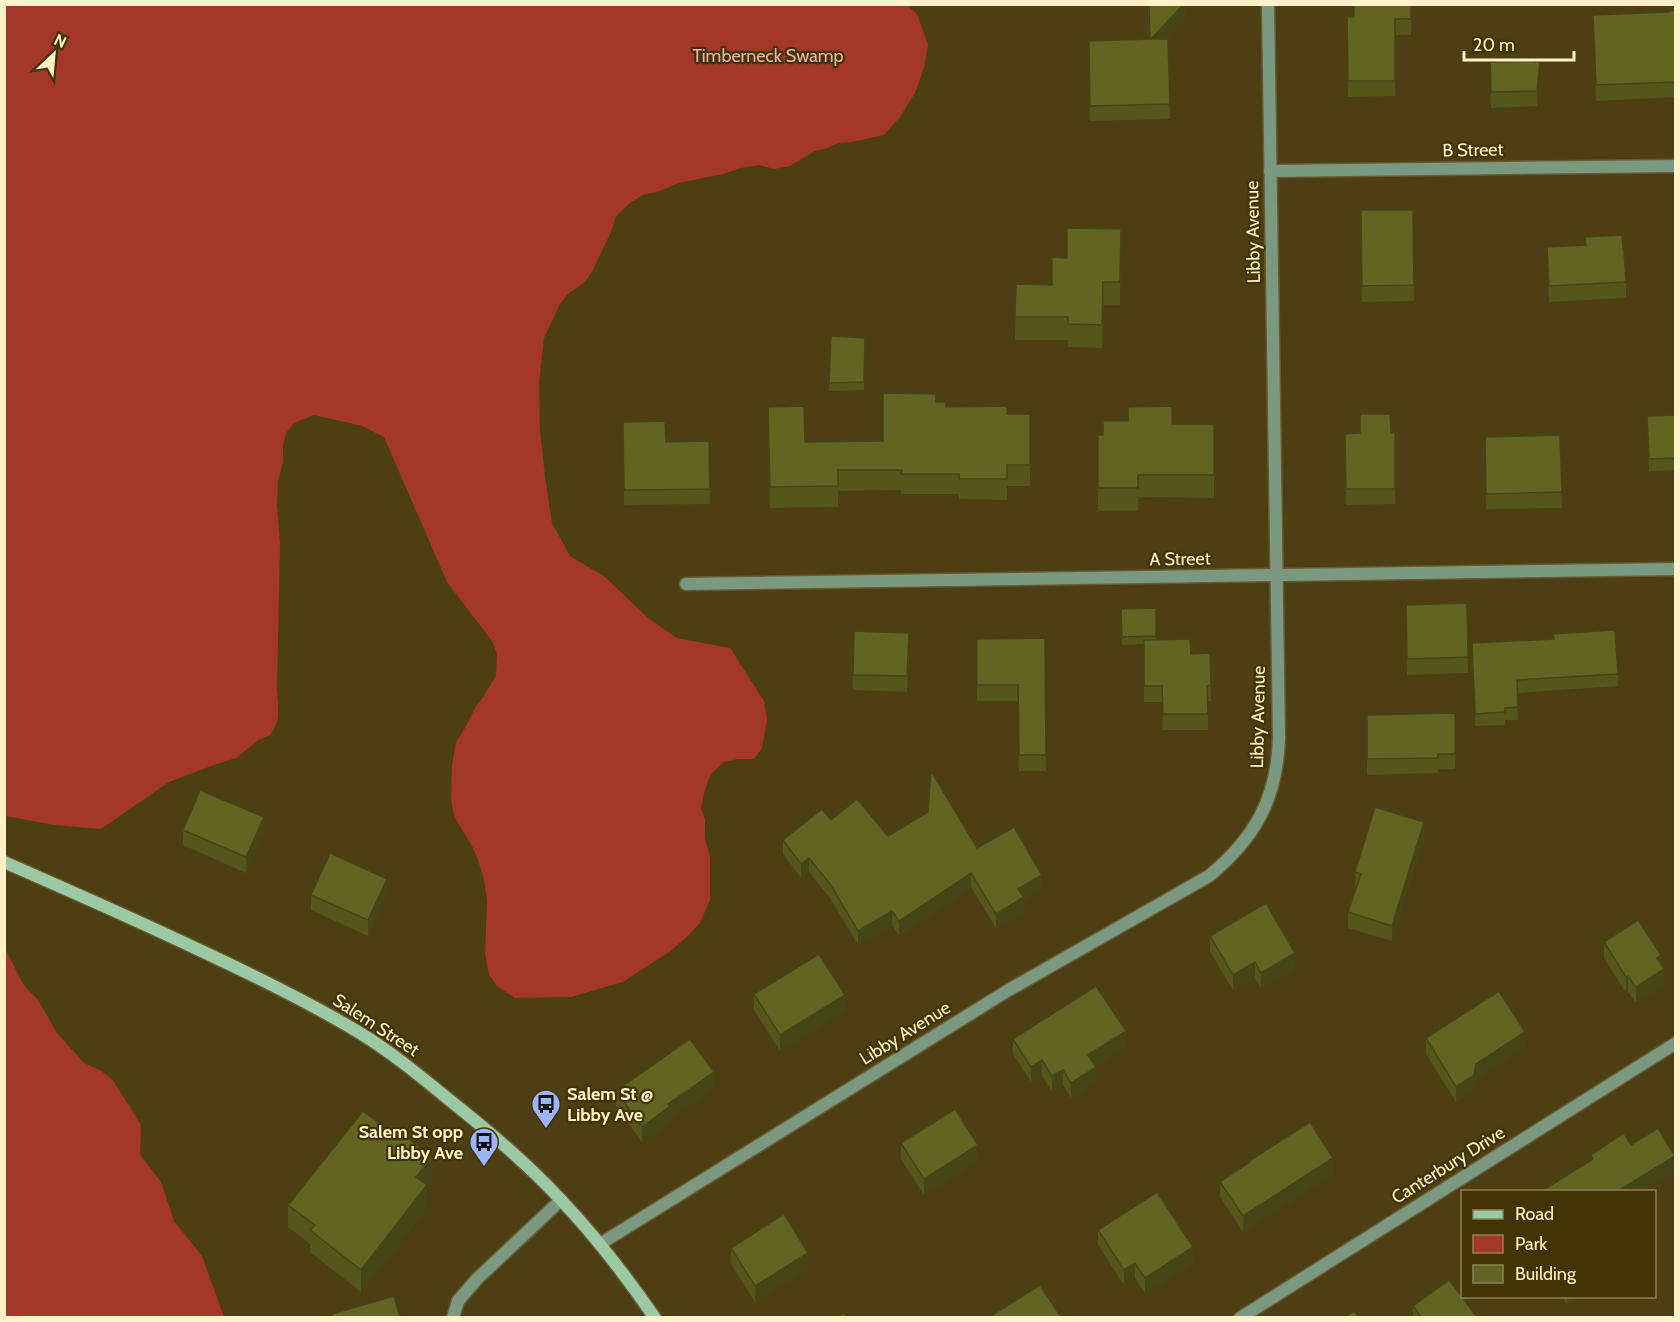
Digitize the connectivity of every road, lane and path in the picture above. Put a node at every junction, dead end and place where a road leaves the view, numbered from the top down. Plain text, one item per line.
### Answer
1 (1268, 4) edge
2 (1676, 166) edge
3 (1270, 171) junction
4 (1676, 569) edge
5 (1275, 575) junction
6 (686, 584) dead end
7 (4, 862) edge
8 (1676, 1043) edge
9 (561, 1200) junction
10 (600, 1244) junction
11 (453, 1317) edge
12 (655, 1317) edge
13 (1240, 1317) edge

1 - 3 street, Libby Avenue
2 - 3 street, B Street
3 - 5 street, Libby Avenue
4 - 5 street, A Street
5 - 6 street, A Street
5 - 10 street, Libby Avenue
7 - 9 main road, Salem Street
8 - 13 street, Canterbury Drive
9 - 10 main road, Salem Street
9 - 11 street
10 - 12 main road, Salem Street

